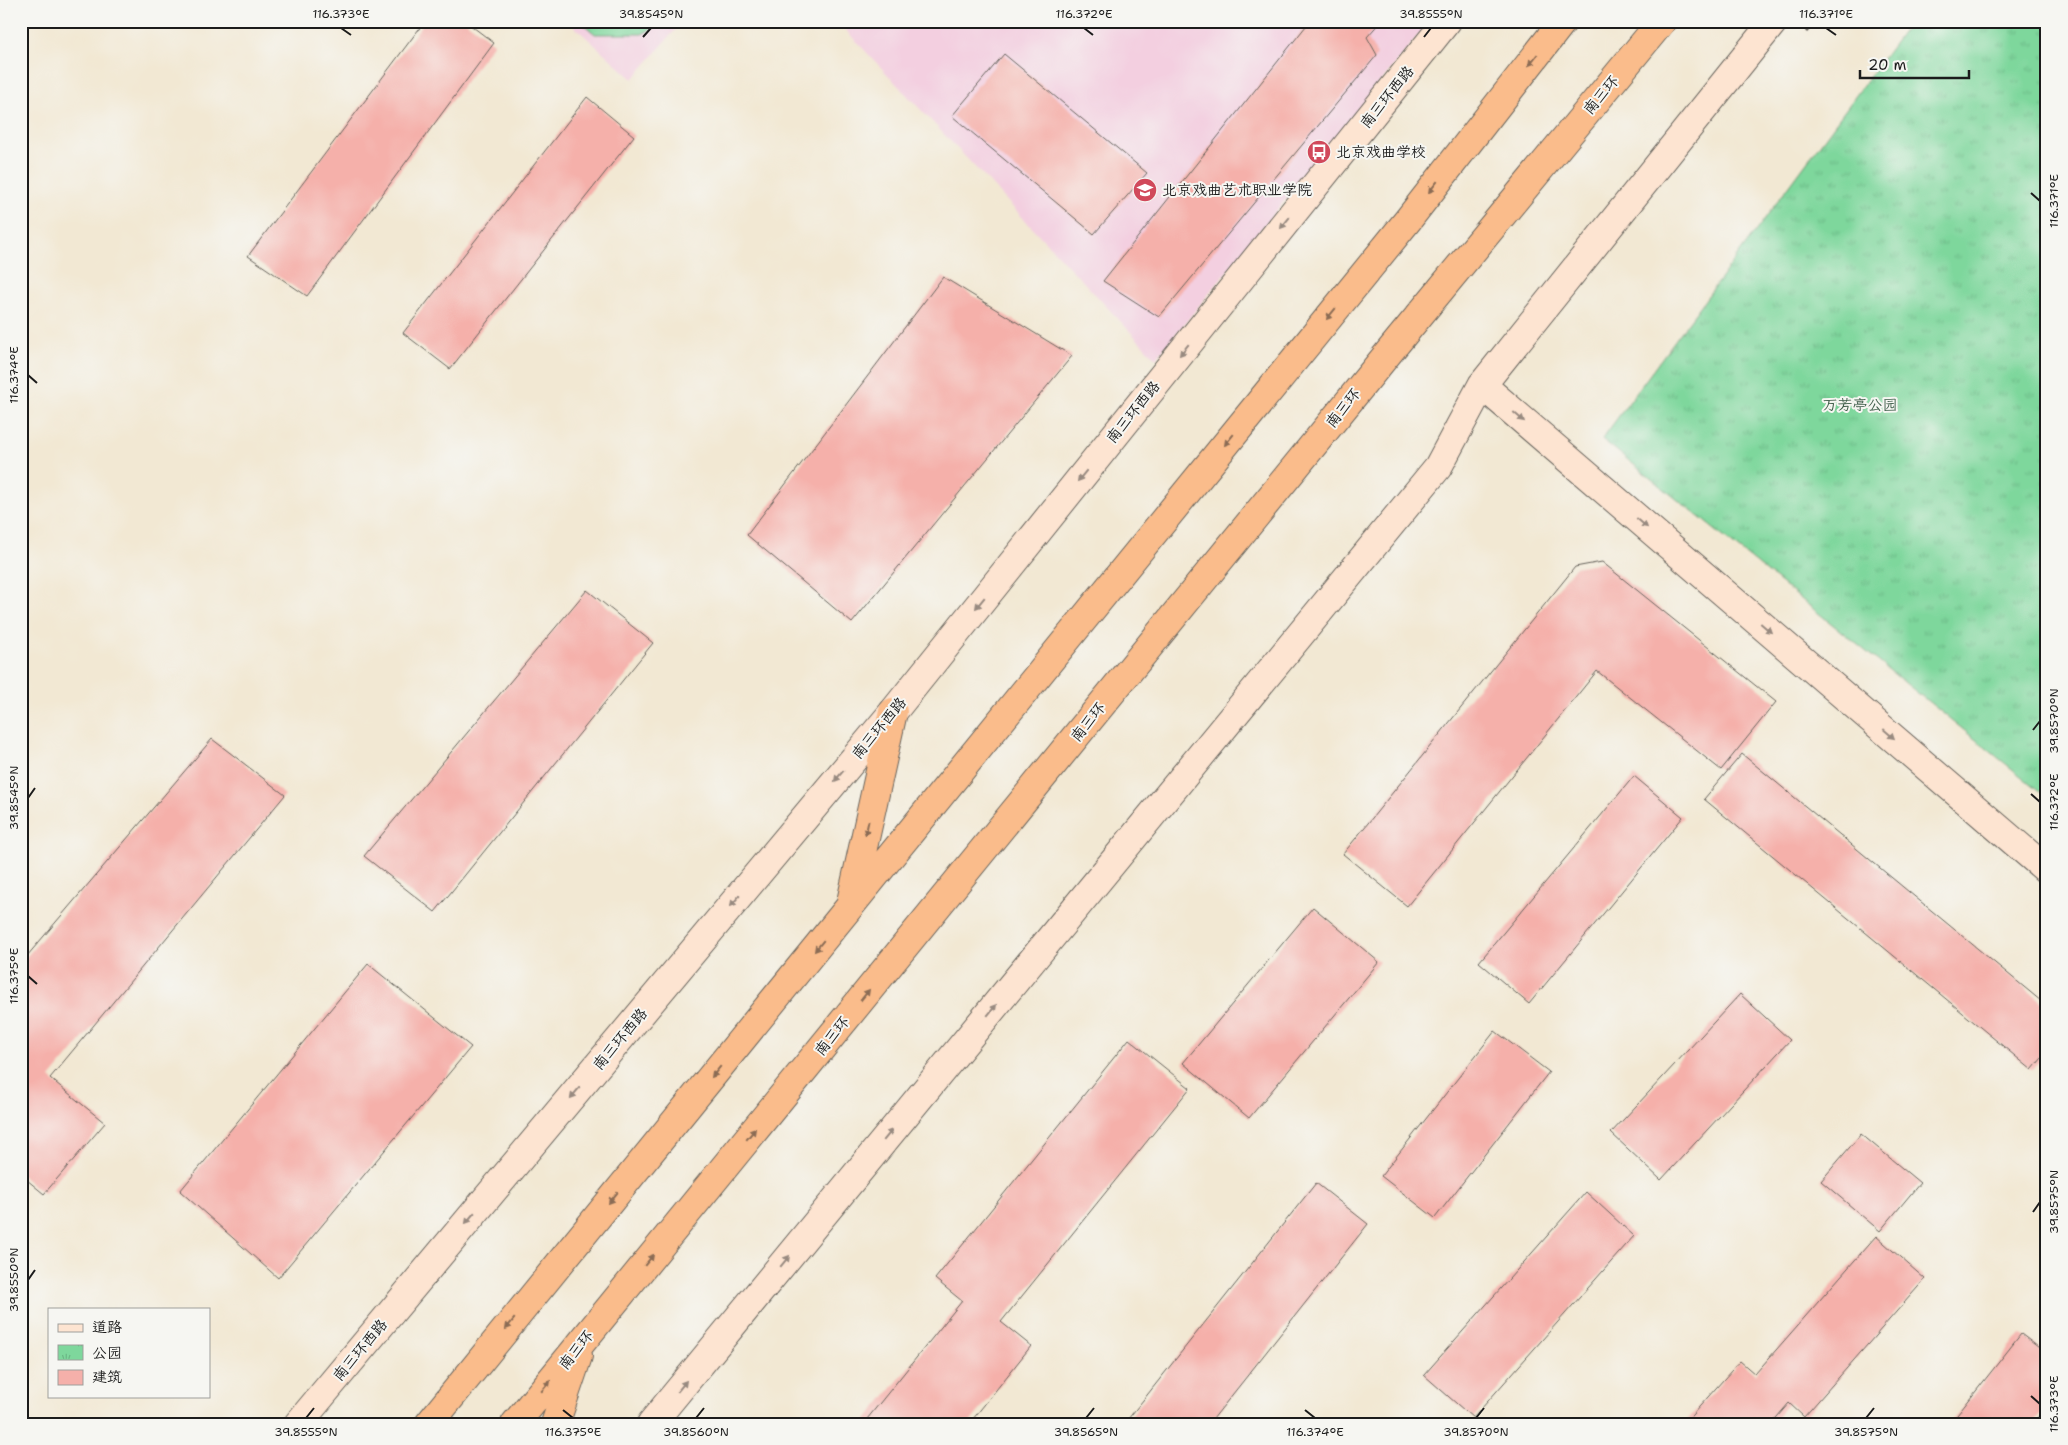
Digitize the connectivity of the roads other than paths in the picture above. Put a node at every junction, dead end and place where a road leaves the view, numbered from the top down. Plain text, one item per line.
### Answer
1 (1448, 21) edge
2 (1563, 21) edge
3 (1662, 21) edge
4 (1774, 21) edge
5 (1482, 385) junction
6 (893, 712) junction
7 (2047, 870) edge
8 (850, 908) junction
9 (583, 1342) junction
10 (298, 1424) edge
11 (429, 1424) edge
12 (515, 1424) edge
13 (555, 1424) edge
14 (651, 1424) edge

1 -> 6 street, 南三环西路
2 -> 8 highway
9 -> 3 highway, 南三环
4 - 5 street
5 -> 7 street
14 -> 5 street
6 -> 8 highway
6 -> 10 street, 南三环西路
8 -> 11 highway
12 -> 9 highway, 南三环
9 - 13 highway

